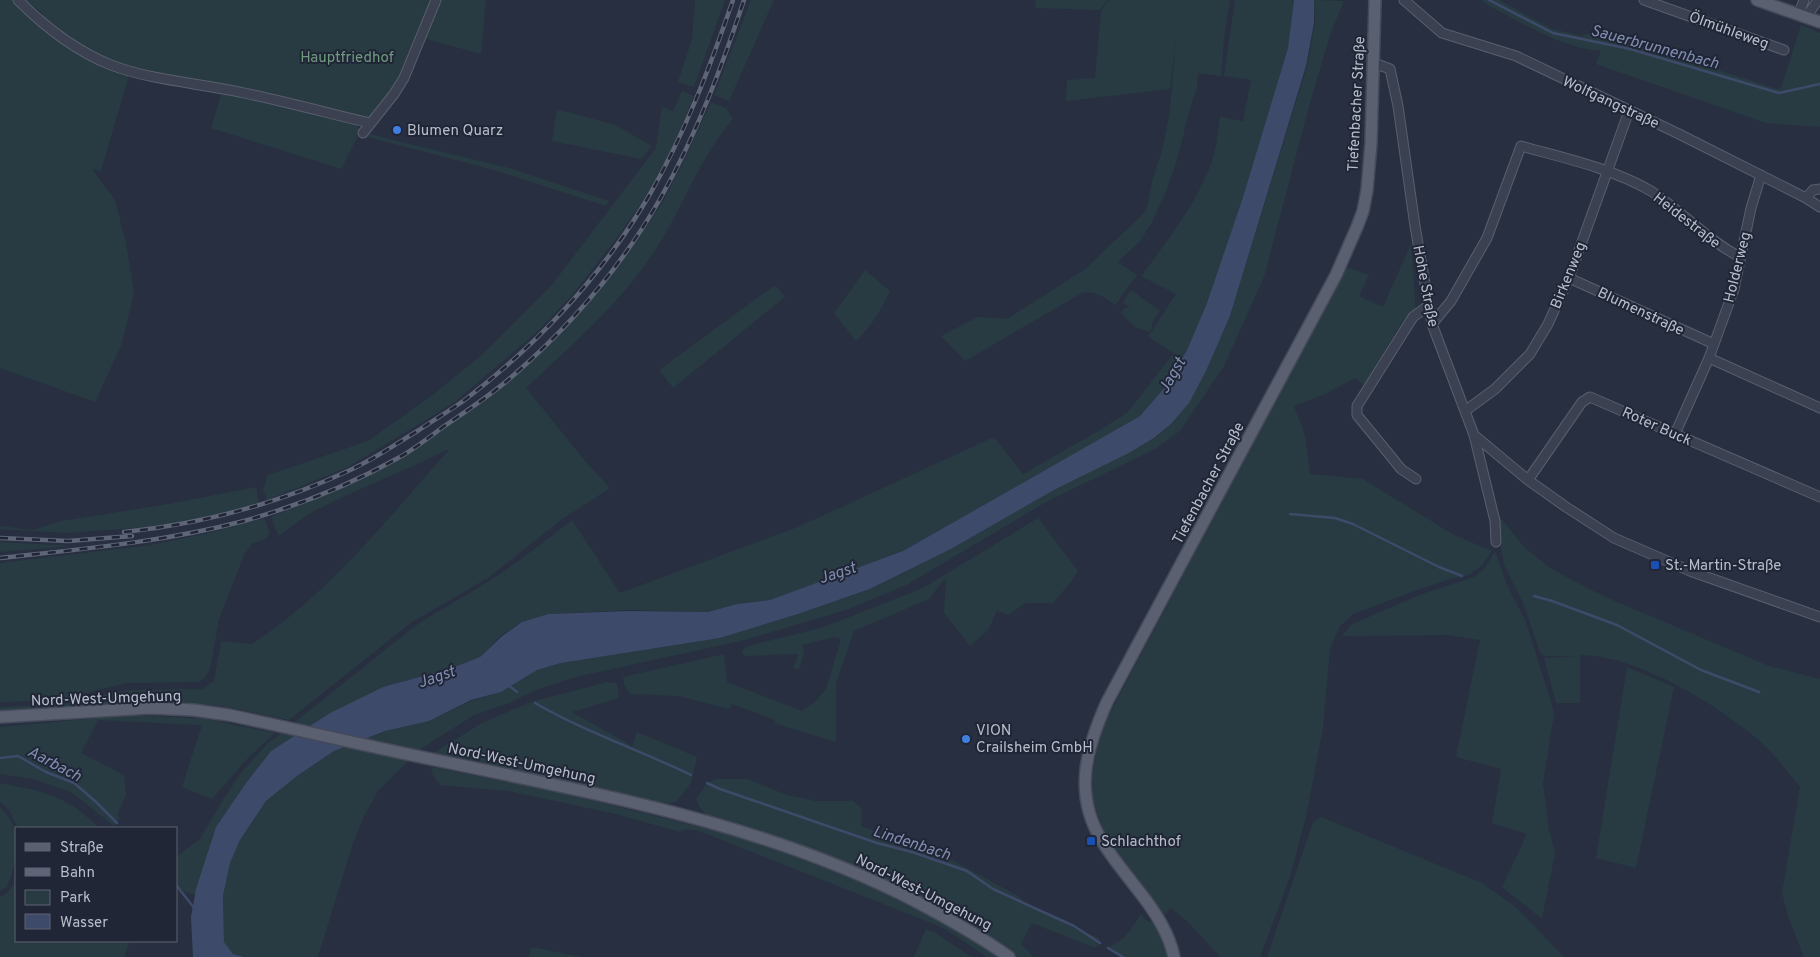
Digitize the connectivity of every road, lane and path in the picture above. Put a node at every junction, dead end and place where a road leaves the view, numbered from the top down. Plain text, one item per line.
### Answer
1 (18, 0) edge
2 (436, 0) edge
3 (1375, 0) edge
4 (1404, 0) edge
5 (1644, 0) edge
6 (1757, 0) edge
7 (1804, 0) edge
8 (1817, 2) edge
9 (1797, 14) junction
10 (1820, 20) edge
11 (1784, 50) dead end
12 (1374, 63) junction
13 (1629, 111) junction
14 (370, 123) junction
15 (363, 133) dead end
16 (1607, 171) junction
17 (1762, 176) junction
18 (1820, 189) edge
19 (1806, 198) junction
20 (1820, 207) edge
21 (1740, 257) junction
22 (1569, 278) junction
23 (1428, 306) junction
24 (1432, 324) junction
25 (1714, 344) junction
26 (1709, 358) junction
27 (1820, 408) edge
28 (1465, 411) junction
29 (1474, 434) junction
30 (1676, 434) junction
31 (1416, 480) dead end
32 (1528, 480) junction
33 (1820, 498) edge
34 (1496, 542) dead end
35 (1820, 617) edge
36 (0, 717) edge
37 (1009, 957) edge
38 (1174, 957) edge

1 - 14 street
2 - 14 street
3 - 12 main road, Tiefenbacher Straße
4 - 13 street, Wolfgangstraße
5 - 11 street, Ölmühleweg
6 - 9 main road
7 - 9 street
8 - 9 street
8 - 10 street
9 - 10 main road
12 - 23 street, Hohe Straße
12 - 38 main road, Tiefenbacher Straße
13 - 16 street, Birkenweg
13 - 17 street, Wolfgangstraße
14 - 15 street
16 - 21 street, Heidestraße
16 - 22 street, Birkenweg
16 - 24 street, Heidestraße
17 - 19 street, Wolfgangstraße
17 - 21 street, Holderweg
18 - 19 street
19 - 20 street, Wolfgangstraße
21 - 25 street, Holderweg
22 - 25 street, Blumenstraße
22 - 28 street, Birkenweg
23 - 24 street, Hohe Straße
23 - 31 street
24 - 28 street, Hohe Straße
25 - 26 street, Holderweg
26 - 27 street
26 - 30 street, Holderweg
28 - 29 street, Hohe Straße
29 - 32 street
29 - 34 street, Hohe Straße
30 - 32 street, Roter Buck
30 - 33 street, Roter Buck
32 - 35 street
36 - 37 main road, Nord-West-Umgehung

